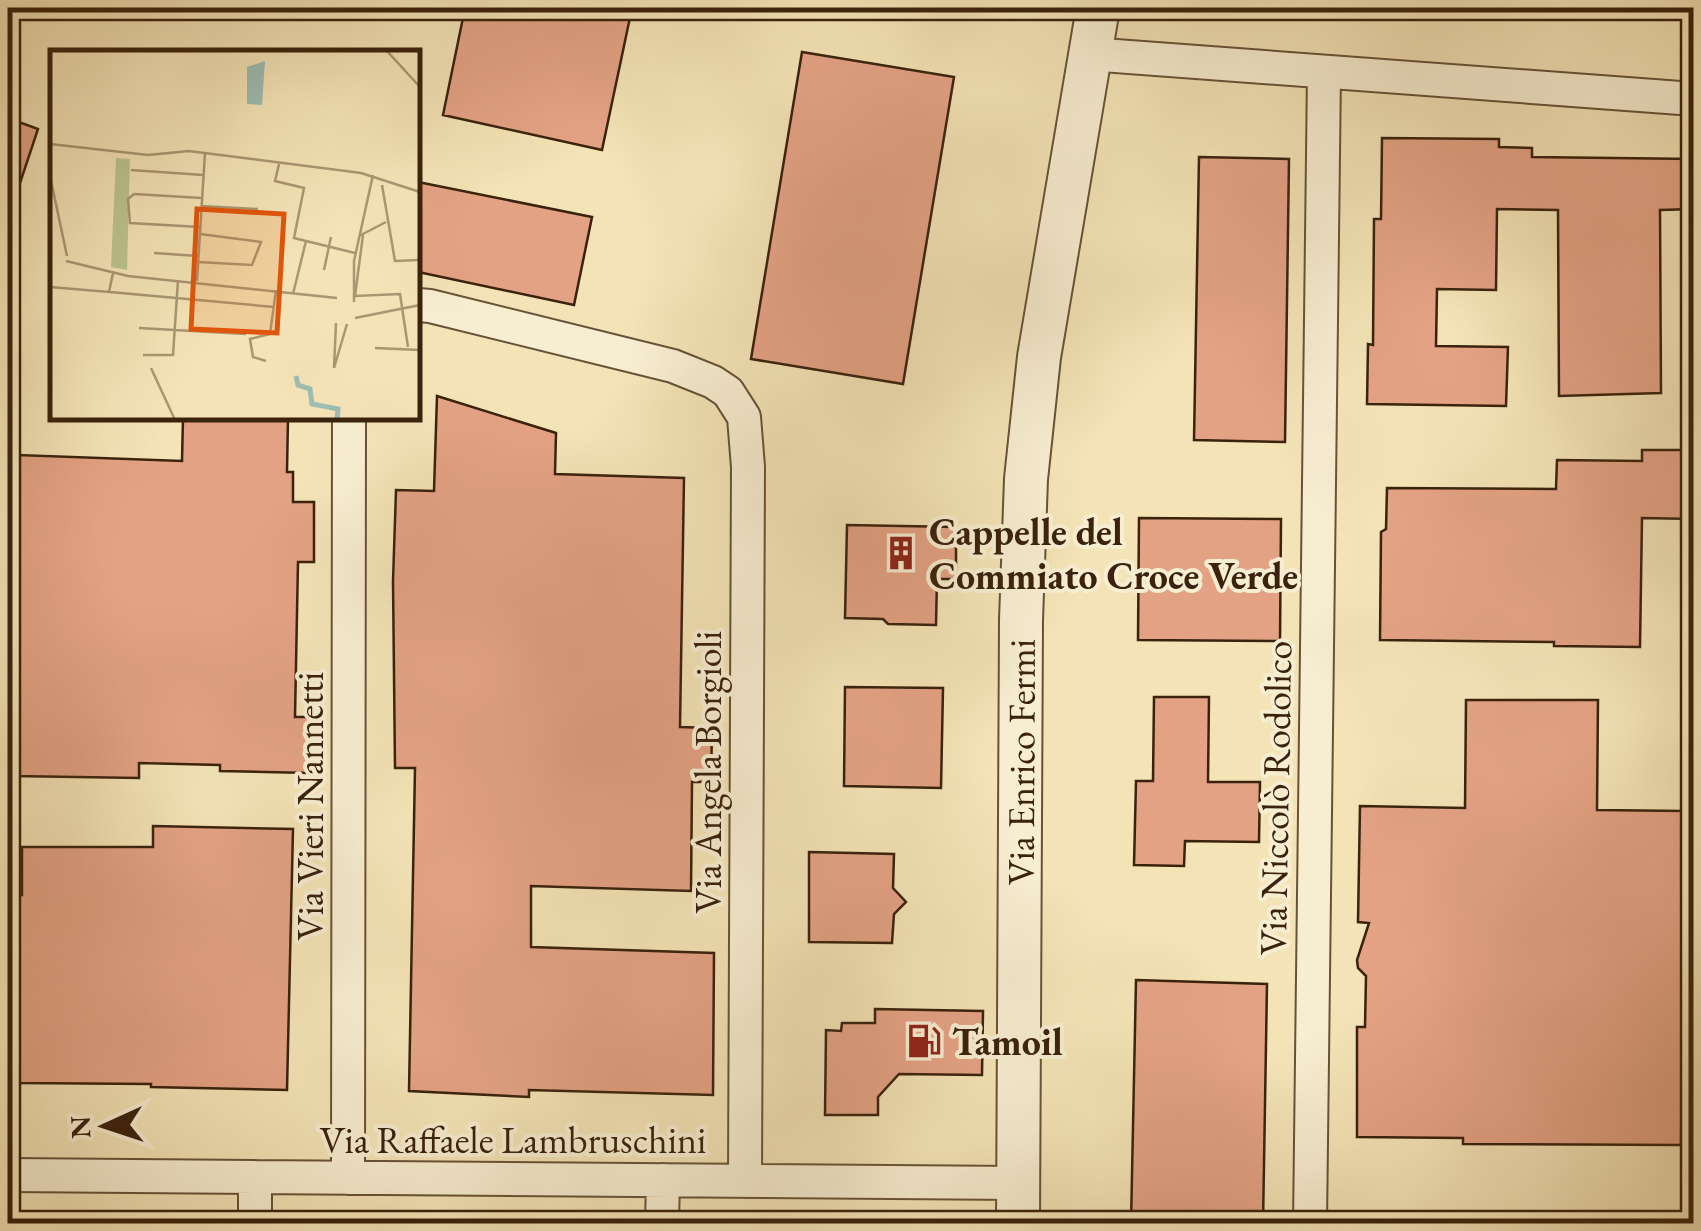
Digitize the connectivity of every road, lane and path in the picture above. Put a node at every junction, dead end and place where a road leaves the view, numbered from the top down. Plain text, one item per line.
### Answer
1 (1098, 8) edge
2 (1089, 54) junction
3 (1324, 73) junction
4 (1694, 99) edge
5 (420, 306) edge
6 (349, 426) edge
7 (8, 1175) edge
8 (255, 1177) junction
9 (348, 1178) junction
10 (663, 1180) junction
11 (744, 1181) junction
12 (1018, 1204) edge
13 (255, 1224) edge
14 (662, 1224) edge
15 (1310, 1224) edge

1 - 2 street, Via Enrico Fermi
2 - 3 street
2 - 12 street, Via Enrico Fermi
3 - 4 street
3 - 15 street, Via Niccolò Rodolico
5 - 11 street, Via Angela Borgioli
6 - 9 street, Via Vieri Nannetti
7 - 8 street, Via Raffaele Lambruschini
8 - 9 street, Via Raffaele Lambruschini
8 - 13 street
9 - 10 street, Via Raffaele Lambruschini
10 - 11 street, Via Raffaele Lambruschini
10 - 14 street
11 - 12 street, Via Raffaele Lambruschini

